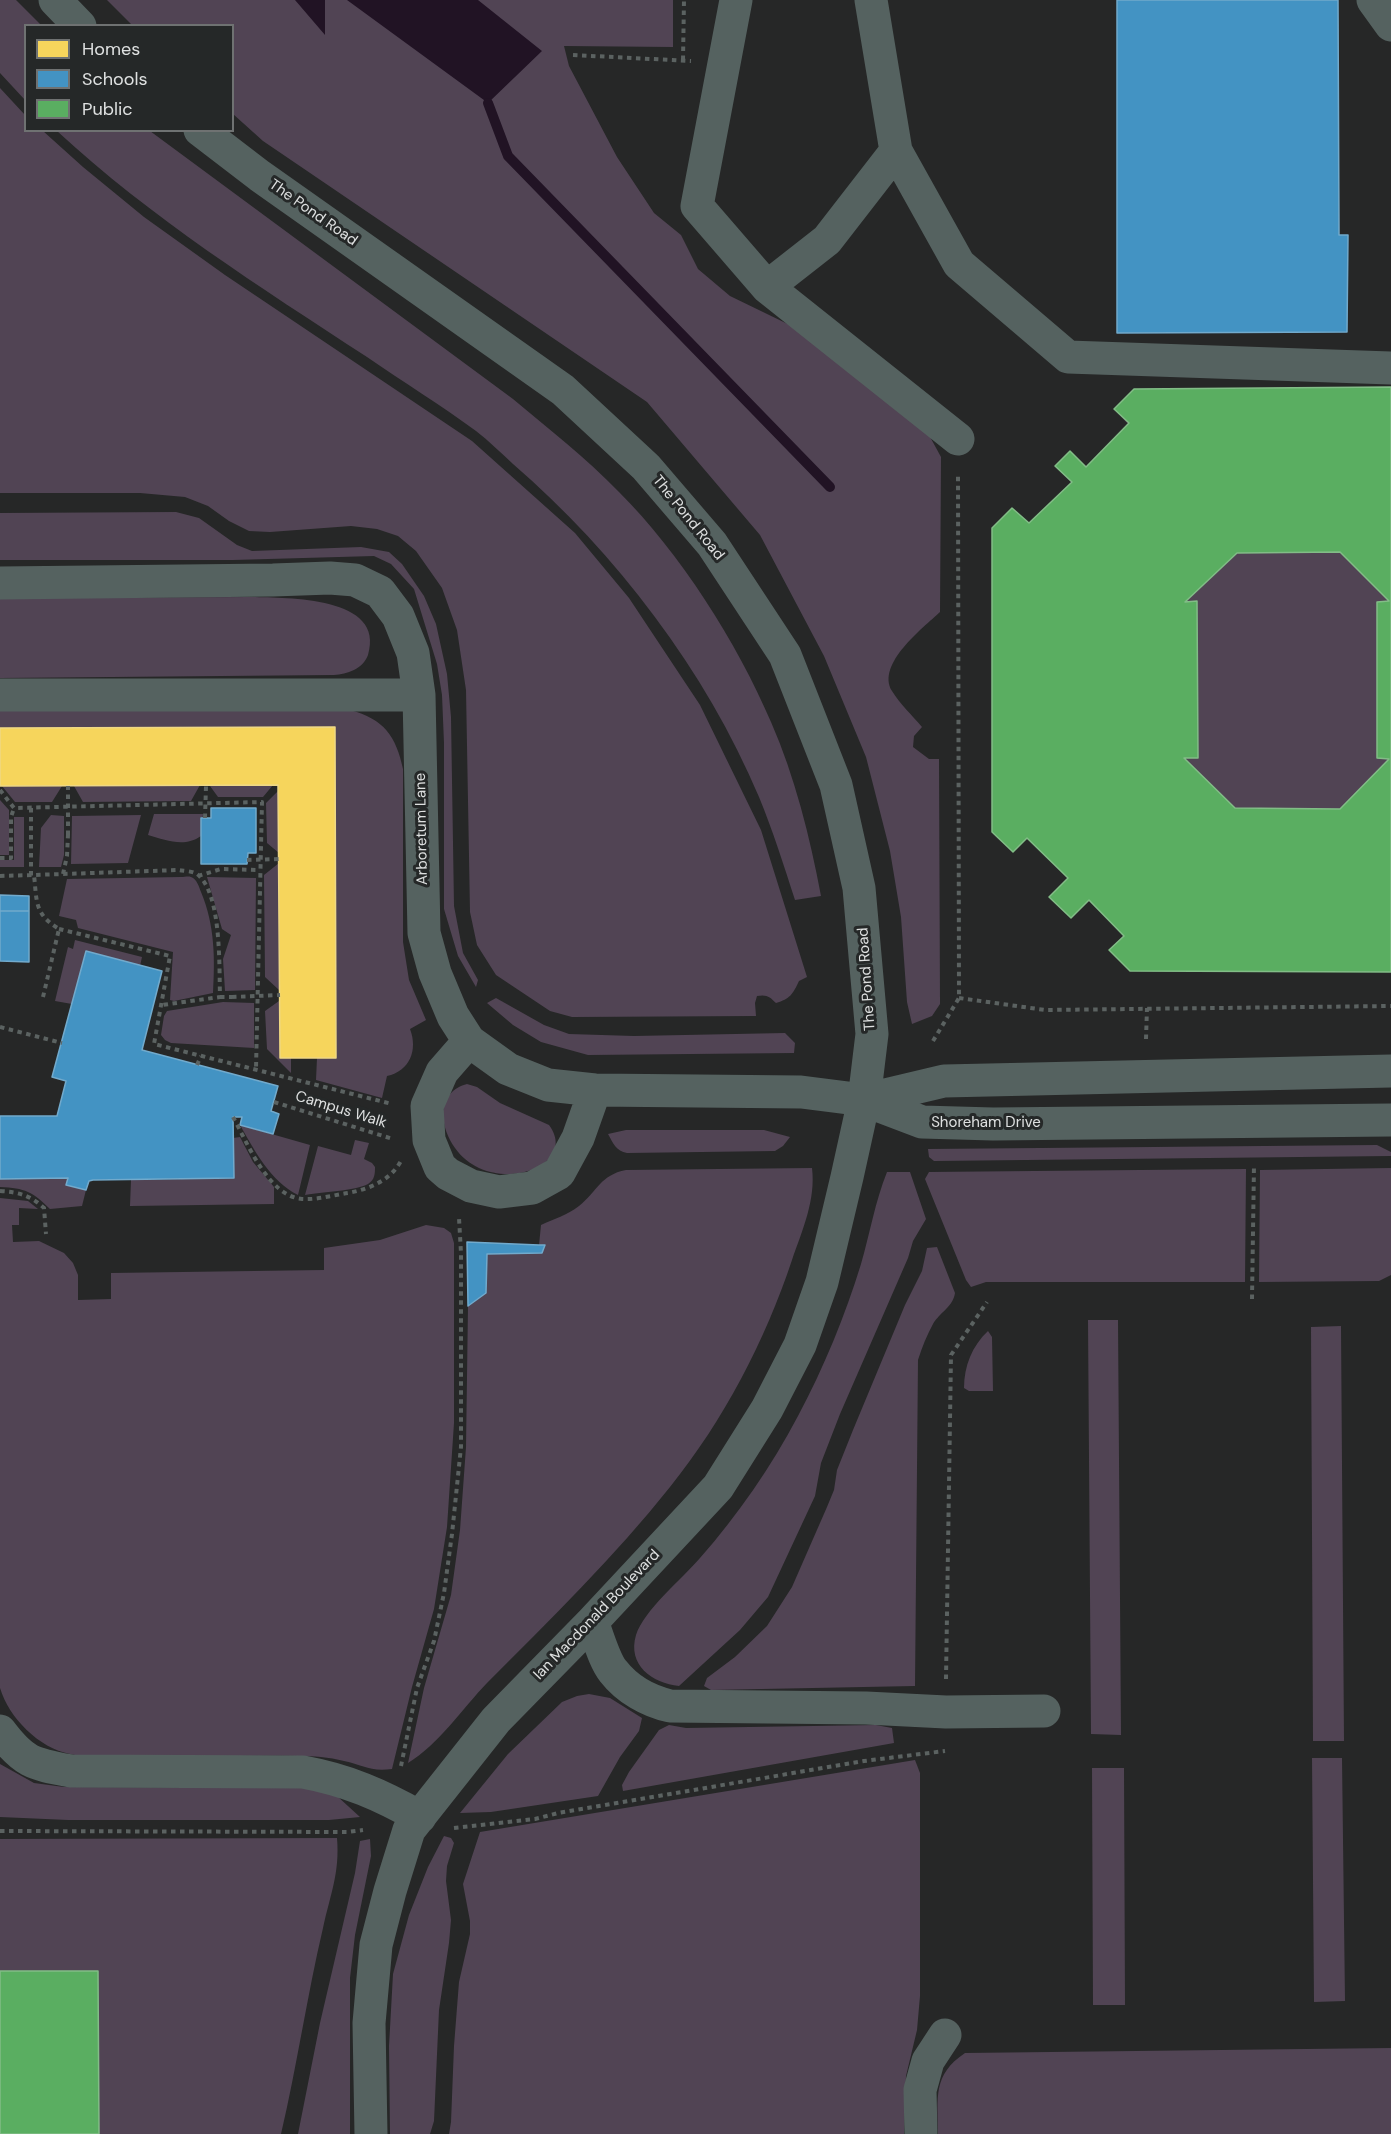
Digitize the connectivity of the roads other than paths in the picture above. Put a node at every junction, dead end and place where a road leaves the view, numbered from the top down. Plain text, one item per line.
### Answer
1 (55, 0) edge
2 (736, 0) edge
3 (871, 0) edge
4 (1373, 0) edge
5 (78, 24) edge
6 (1391, 25) edge
7 (203, 132) edge
8 (896, 151) junction
9 (767, 287) junction
10 (1391, 368) edge
11 (958, 439) road end
12 (0, 583) edge
13 (0, 695) edge
14 (419, 695) junction
15 (469, 1041) junction
16 (1391, 1071) edge
17 (595, 1090) junction
18 (864, 1100) junction
19 (1391, 1120) edge
20 (592, 1622) junction
21 (1044, 1711) dead end
22 (0, 1731) edge
23 (420, 1816) junction
24 (945, 2035) dead end
25 (371, 2134) edge
26 (921, 2134) edge

1 - 5 street
2 - 9 street
3 - 8 street
4 - 6 street
7 - 18 street, The Pond Road
8 - 9 street
8 - 10 street
9 - 11 street
12 - 14 street, Arboretum Lane
13 - 14 street
14 - 15 street, Arboretum Lane
15 - 17 street, Arboretum Lane
15 - 17 street
16 - 18 street
17 - 18 street, Arboretum Lane
18 - 19 street, Shoreham Drive
18 - 20 street, Ian Macdonald Boulevard
20 - 21 street
20 - 23 street, Ian Macdonald Boulevard
22 - 23 street
23 - 25 street, Ian Macdonald Boulevard
24 - 26 street

